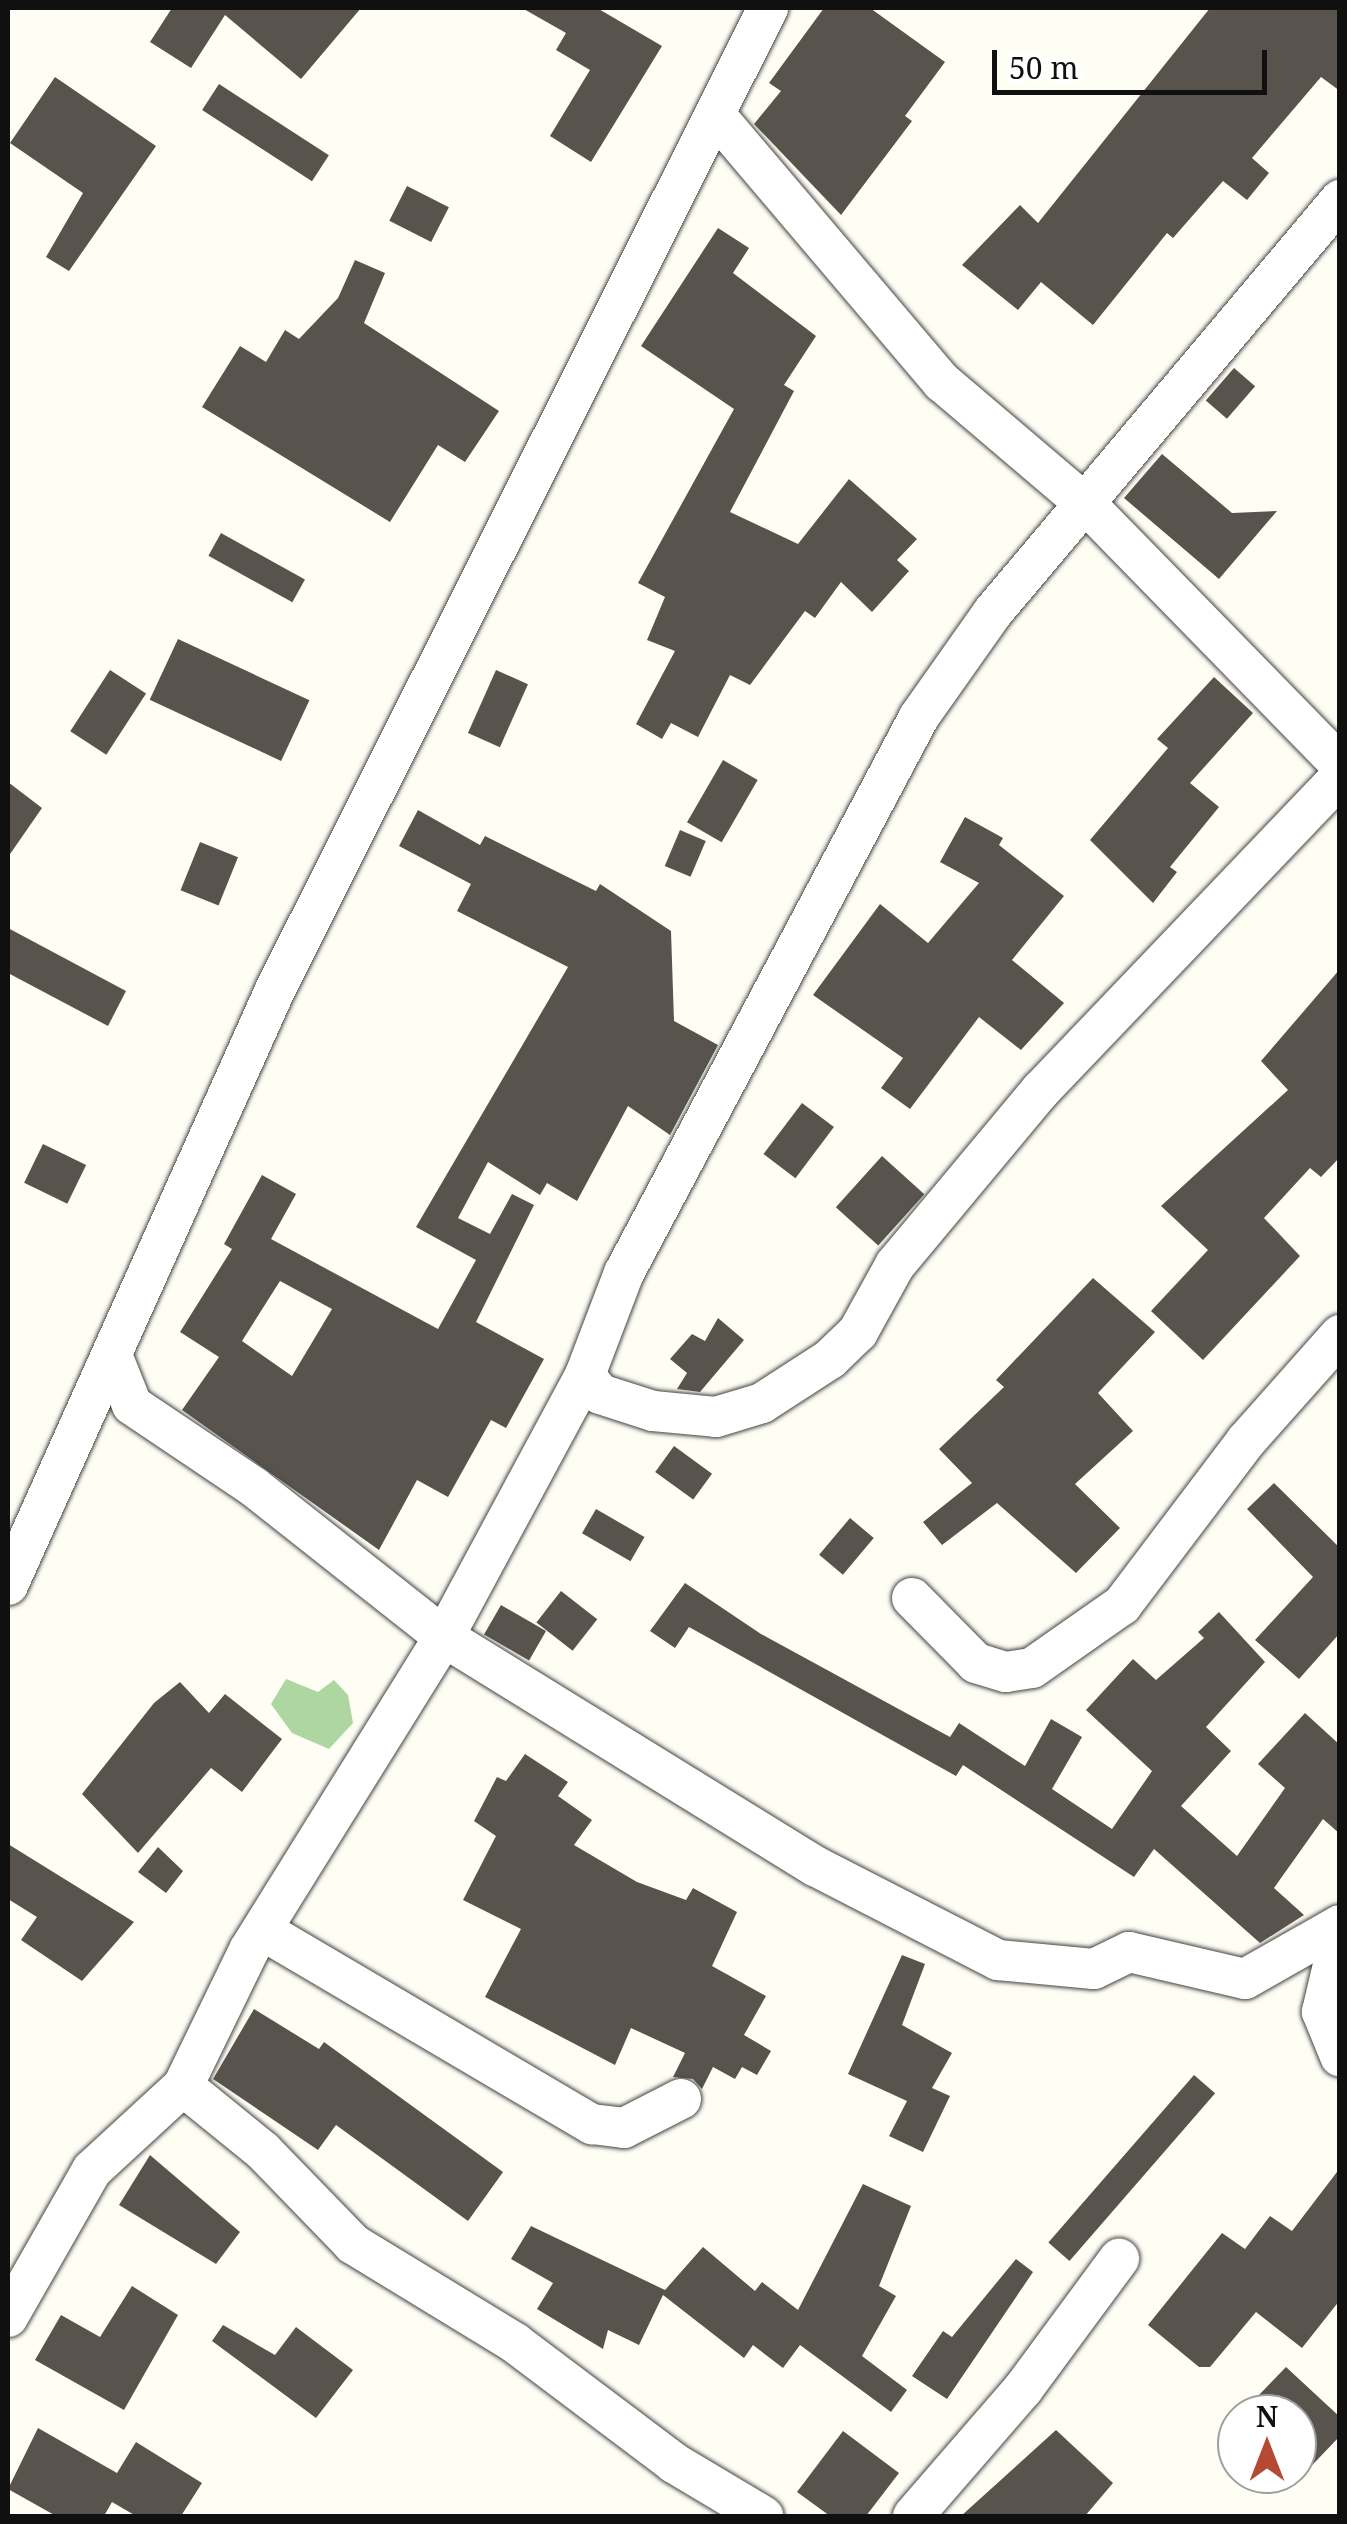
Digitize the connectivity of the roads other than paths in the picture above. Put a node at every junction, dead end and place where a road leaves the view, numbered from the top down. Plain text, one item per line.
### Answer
1 (756, 12) edge
2 (717, 118) junction
3 (1340, 200) edge
4 (1089, 507) junction
5 (1340, 764) edge
6 (1340, 776) edge
7 (1340, 1335) edge
8 (114, 1360) junction
9 (585, 1376) junction
10 (8, 1585) edge
11 (912, 1598) dead end
12 (444, 1637) junction
13 (1340, 1925) edge
14 (262, 1930) junction
15 (1340, 1935) edge
16 (1340, 2056) edge
17 (183, 2086) junction
18 (681, 2099) dead end
19 (1118, 2259) dead end
20 (8, 2317) edge
21 (763, 2516) edge
22 (912, 2516) edge

1 - 2 street
2 - 4 street
2 - 8 street
3 - 4 street
4 - 5 street
4 - 9 street
6 - 9 street
7 - 11 street
8 - 10 street
8 - 12 street
9 - 12 street
12 - 13 street
12 - 14 street
14 - 17 street
14 - 18 street
15 - 16 street
17 - 20 street
17 - 21 street
19 - 22 street

